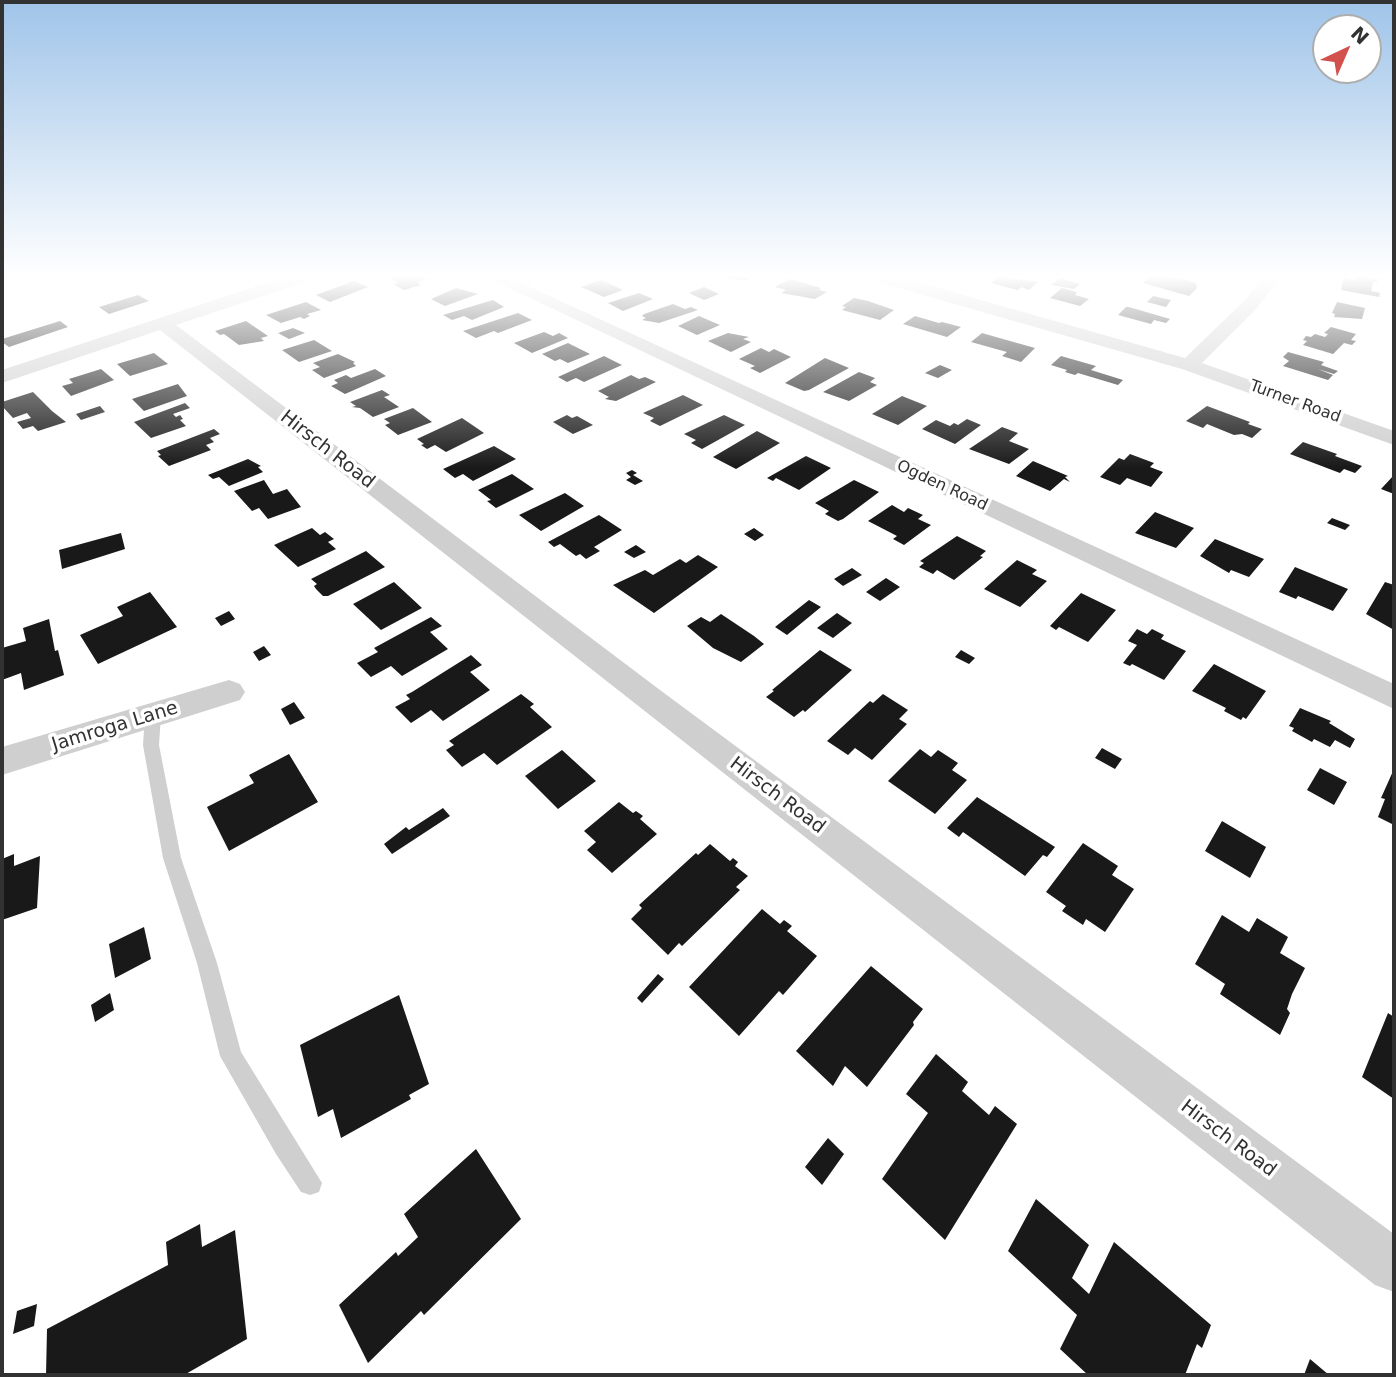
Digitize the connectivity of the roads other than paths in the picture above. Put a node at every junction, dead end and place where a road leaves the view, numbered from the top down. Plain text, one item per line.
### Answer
1 (114, 339) edge
2 (183, 339) edge
3 (628, 339) edge
4 (1099, 339) edge
5 (1215, 339) edge
6 (1189, 365) junction
7 (2, 377) edge
8 (1394, 438) edge
9 (229, 692) dead end
10 (1394, 697) edge
11 (153, 715) junction
12 (2, 761) edge
13 (310, 1183) dead end
14 (1394, 1266) edge

1 - 7 street
2 - 14 street, Hirsch Road
3 - 10 street, Ogden Road
4 - 6 street, Turner Road
5 - 6 street
6 - 8 street, Turner Road
9 - 11 street, Jamroga Lane
11 - 12 street, Jamroga Lane
11 - 13 lane

